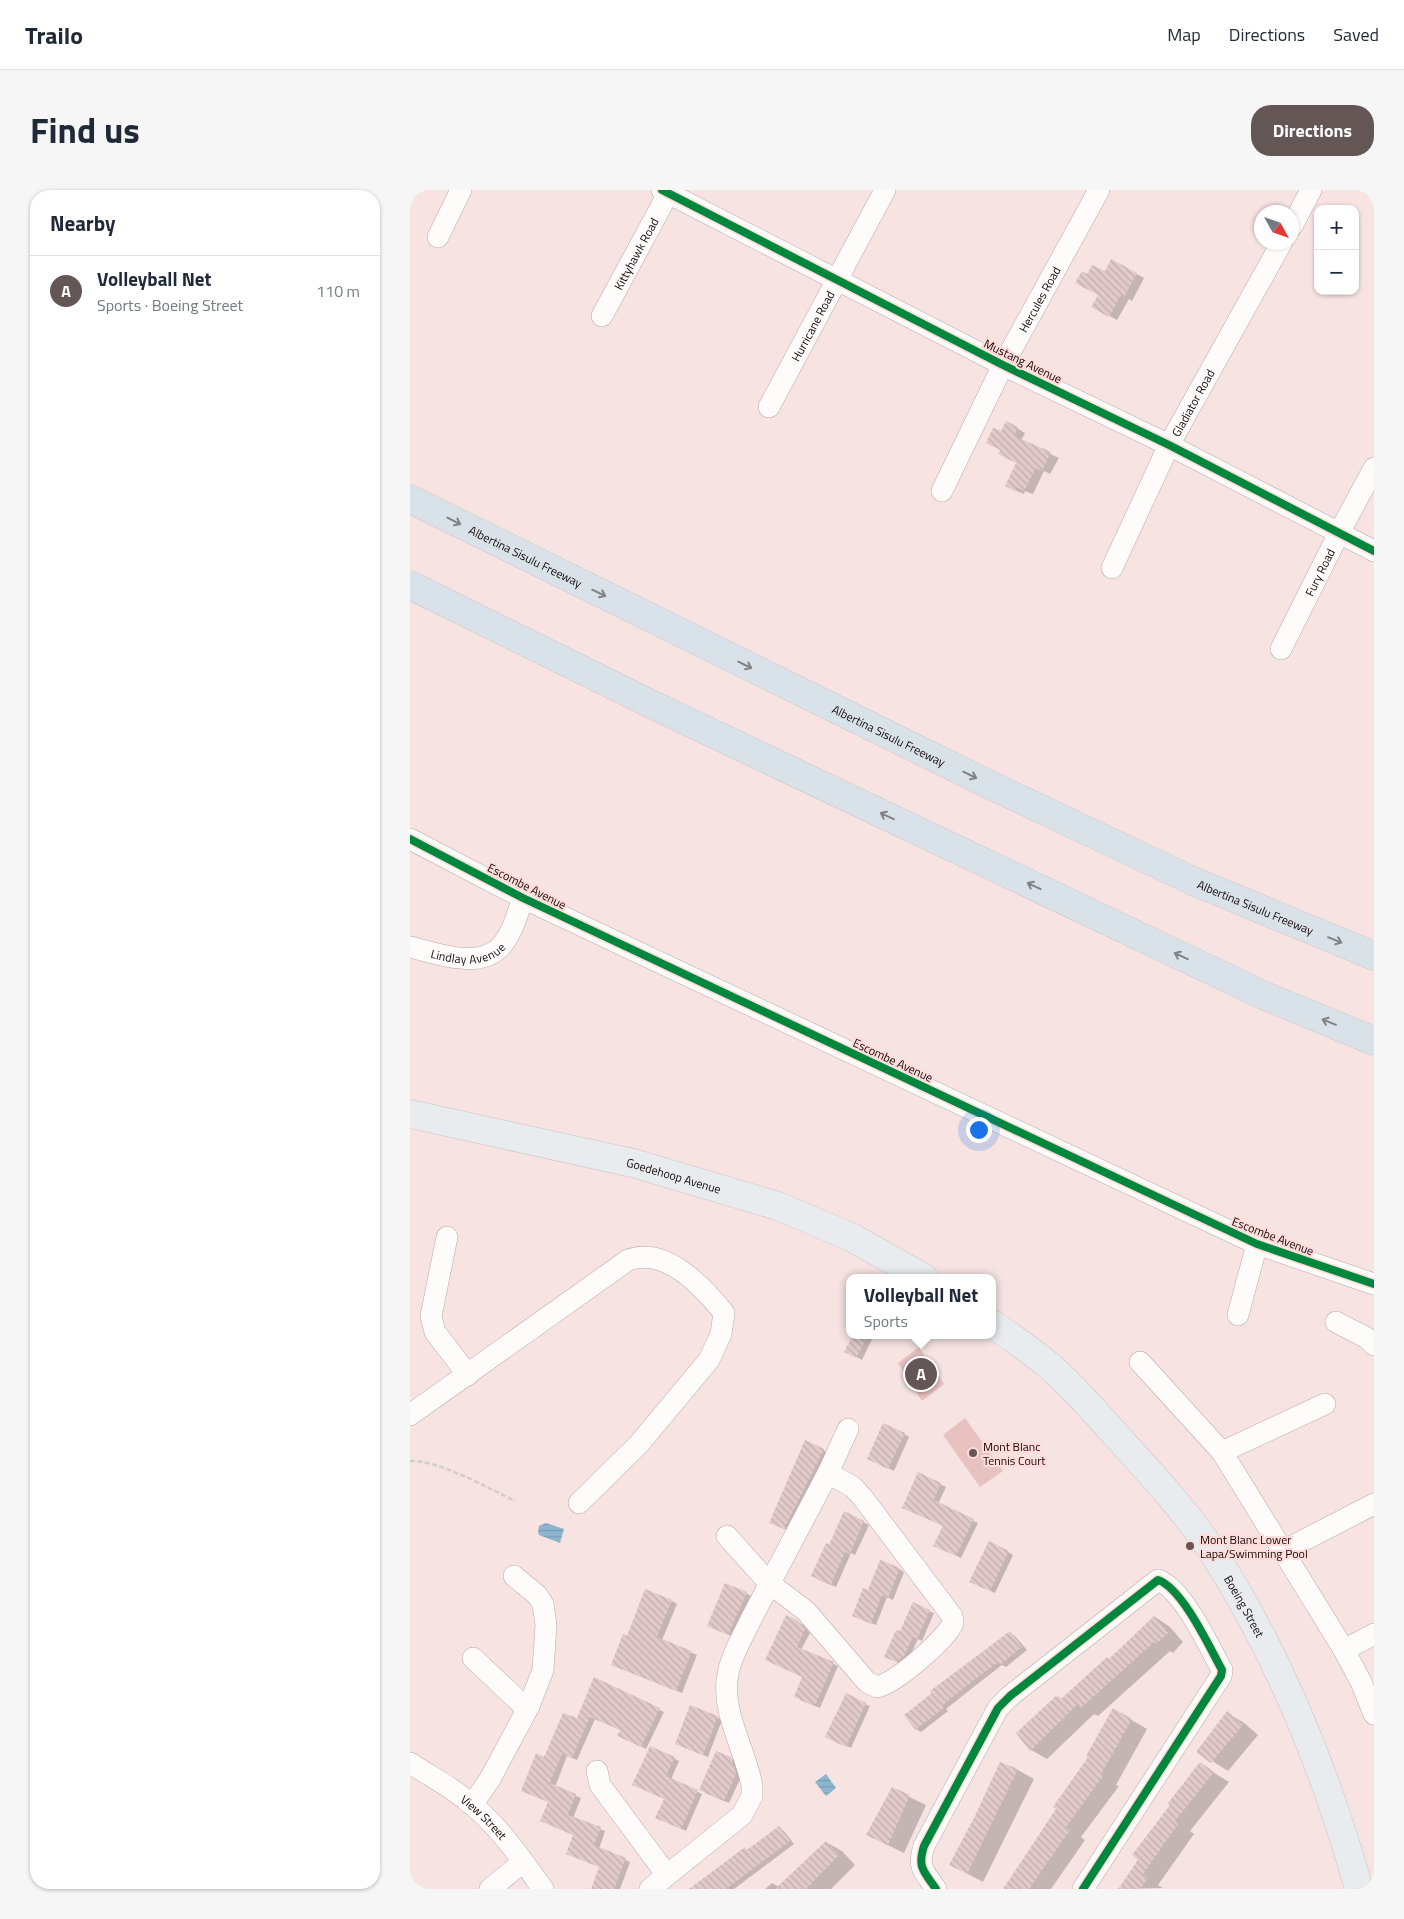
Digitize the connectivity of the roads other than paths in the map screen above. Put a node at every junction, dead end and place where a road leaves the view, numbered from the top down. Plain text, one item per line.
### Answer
1 (461, 190) edge
2 (885, 190) edge
3 (1099, 190) edge
4 (1311, 190) edge
5 (667, 191) edge
6 (1299, 213) edge
7 (438, 237) dead end
8 (1278, 250) edge
9 (837, 280) junction
10 (602, 316) dead end
11 (1003, 365) junction
12 (769, 407) dead end
13 (1170, 445) junction
14 (1374, 468) edge
15 (942, 491) dead end
16 (410, 499) edge
17 (1339, 533) junction
18 (1374, 551) edge
19 (1112, 568) dead end
20 (410, 584) edge
21 (1282, 649) dead end
22 (410, 838) edge
23 (523, 898) junction
24 (410, 947) edge
25 (1374, 956) edge
26 (1374, 1040) edge
27 (410, 1114) edge
28 (447, 1237) dead end
29 (1257, 1244) junction
30 (917, 1274) edge
31 (1374, 1284) edge
32 (1238, 1315) dead end
33 (1336, 1322) dead end
34 (996, 1327) edge
35 (1374, 1346) edge
36 (1140, 1362) dead end
37 (468, 1375) junction
38 (1325, 1404) dead end
39 (410, 1415) edge
40 (848, 1429) dead end
41 (1222, 1452) junction
42 (828, 1473) junction
43 (579, 1503) dead end
44 (1374, 1504) edge
45 (727, 1536) dead end
46 (1283, 1551) junction
47 (514, 1576) dead end
48 (769, 1583) junction
49 (1374, 1634) edge
50 (1344, 1650) junction
51 (472, 1658) dead end
52 (527, 1709) junction
53 (1374, 1714) edge
54 (410, 1763) edge
55 (596, 1771) dead end
56 (472, 1805) junction
57 (1347, 1846) junction
58 (523, 1862) junction
59 (667, 1875) junction
60 (490, 1889) edge
61 (543, 1889) edge
62 (650, 1889) edge
63 (936, 1889) edge
64 (1084, 1889) edge
65 (1351, 1889) edge
66 (1359, 1889) edge

1 - 7 street
2 - 9 street, Hurricane Road
3 - 11 street, Hercules Road
4 - 6 street
5 - 9 street, Mustang Avenue
5 - 10 street, Kittyhawk Road
8 - 13 street, Gladiator Road
9 - 11 street, Mustang Avenue
9 - 12 street, Hurricane Road
11 - 13 street, Mustang Avenue
11 - 15 street, Hercules Road
13 - 17 street, Mustang Avenue
13 - 19 street, Gladiator Road
14 - 17 street, Fury Road
16 -> 25 highway, Albertina Sisulu Freeway
17 - 18 street, Mustang Avenue
17 - 21 street, Fury Road
26 -> 20 highway
22 - 23 street, Escombe Avenue
23 - 24 street, Lindlay Avenue
23 - 29 street, Escombe Avenue
27 - 30 main road, Goedehoop Avenue
28 - 37 street
29 - 31 street, Escombe Avenue
29 - 32 street
33 - 35 street
34 - 57 main road, Boeing Street
36 - 41 street
37 - 39 street
37 - 43 street
38 - 41 street
40 - 42 street
41 - 46 street
42 - 48 street
42 - 48 street
44 - 46 street
45 - 48 street
46 - 50 street
47 - 52 street
48 - 59 street
49 - 50 street
50 - 53 street
51 - 52 street
52 - 56 street
54 - 56 street, View Street
55 - 59 street
56 - 58 street, View Street
57 - 65 main road, Boeing Street
57 - 66 main road, Boeing Street
58 - 60 street
58 - 61 street, View Street
59 - 62 street
63 - 64 street

